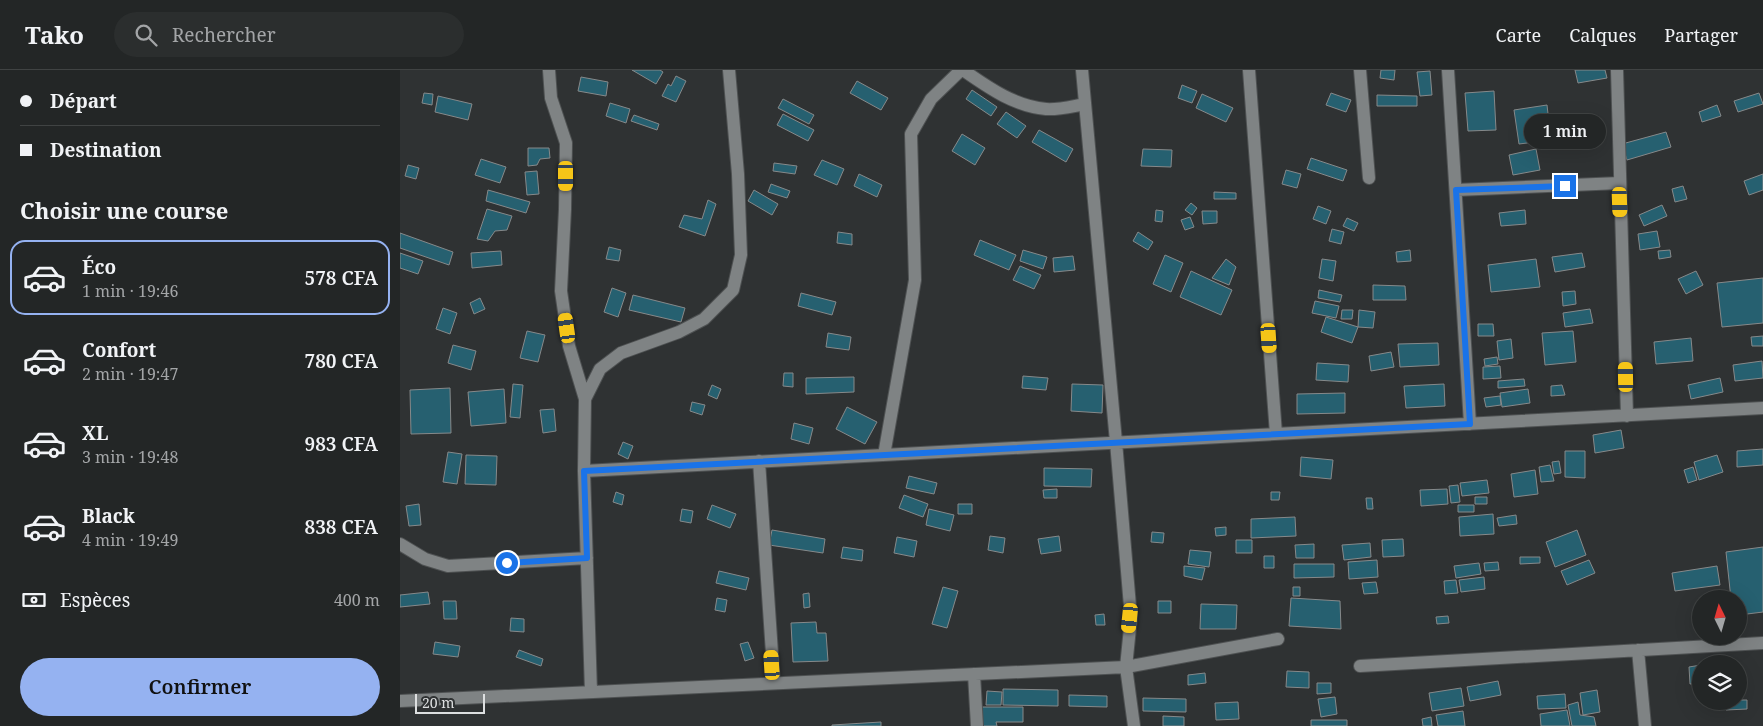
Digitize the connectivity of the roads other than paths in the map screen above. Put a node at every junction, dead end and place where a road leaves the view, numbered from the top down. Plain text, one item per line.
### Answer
1 (549, 70) edge
2 (729, 70) edge
3 (962, 70) edge
4 (1082, 70) edge
5 (1249, 70) edge
6 (1360, 70) edge
7 (1448, 70) edge
8 (1617, 70) edge
9 (1085, 104) junction
10 (1369, 178) dead end
11 (1620, 183) junction
12 (1456, 190) junction
13 (585, 399) junction
14 (1763, 408) edge
15 (1627, 416) junction
16 (1470, 424) junction
17 (1276, 434) junction
18 (1116, 442) junction
19 (884, 455) junction
20 (759, 462) junction
21 (584, 471) junction
22 (400, 544) edge
23 (587, 558) junction
24 (1278, 640) dead end
25 (1763, 643) edge
26 (1638, 650) junction
27 (1360, 666) dead end
28 (1126, 667) junction
29 (974, 674) junction
30 (774, 683) junction
31 (591, 692) junction
32 (400, 701) edge
33 (977, 726) edge
34 (1134, 726) edge
35 (1644, 726) edge

1 - 13 street
2 - 13 street
3 - 9 street
3 - 19 street
4 - 9 street
5 - 17 street
6 - 10 street
7 - 12 street
8 - 11 street
9 - 18 street
11 - 12 street
11 - 15 street
12 - 16 street
13 - 21 street
14 - 15 street
15 - 16 street
16 - 17 street
17 - 18 street
18 - 19 street
18 - 28 street
19 - 20 street
20 - 21 street
20 - 30 street
21 - 23 street
22 - 23 street
23 - 31 street
24 - 28 street
25 - 26 street
26 - 27 street
26 - 35 street
28 - 29 street
28 - 34 street
29 - 30 street
29 - 33 street
30 - 31 street
31 - 32 street

